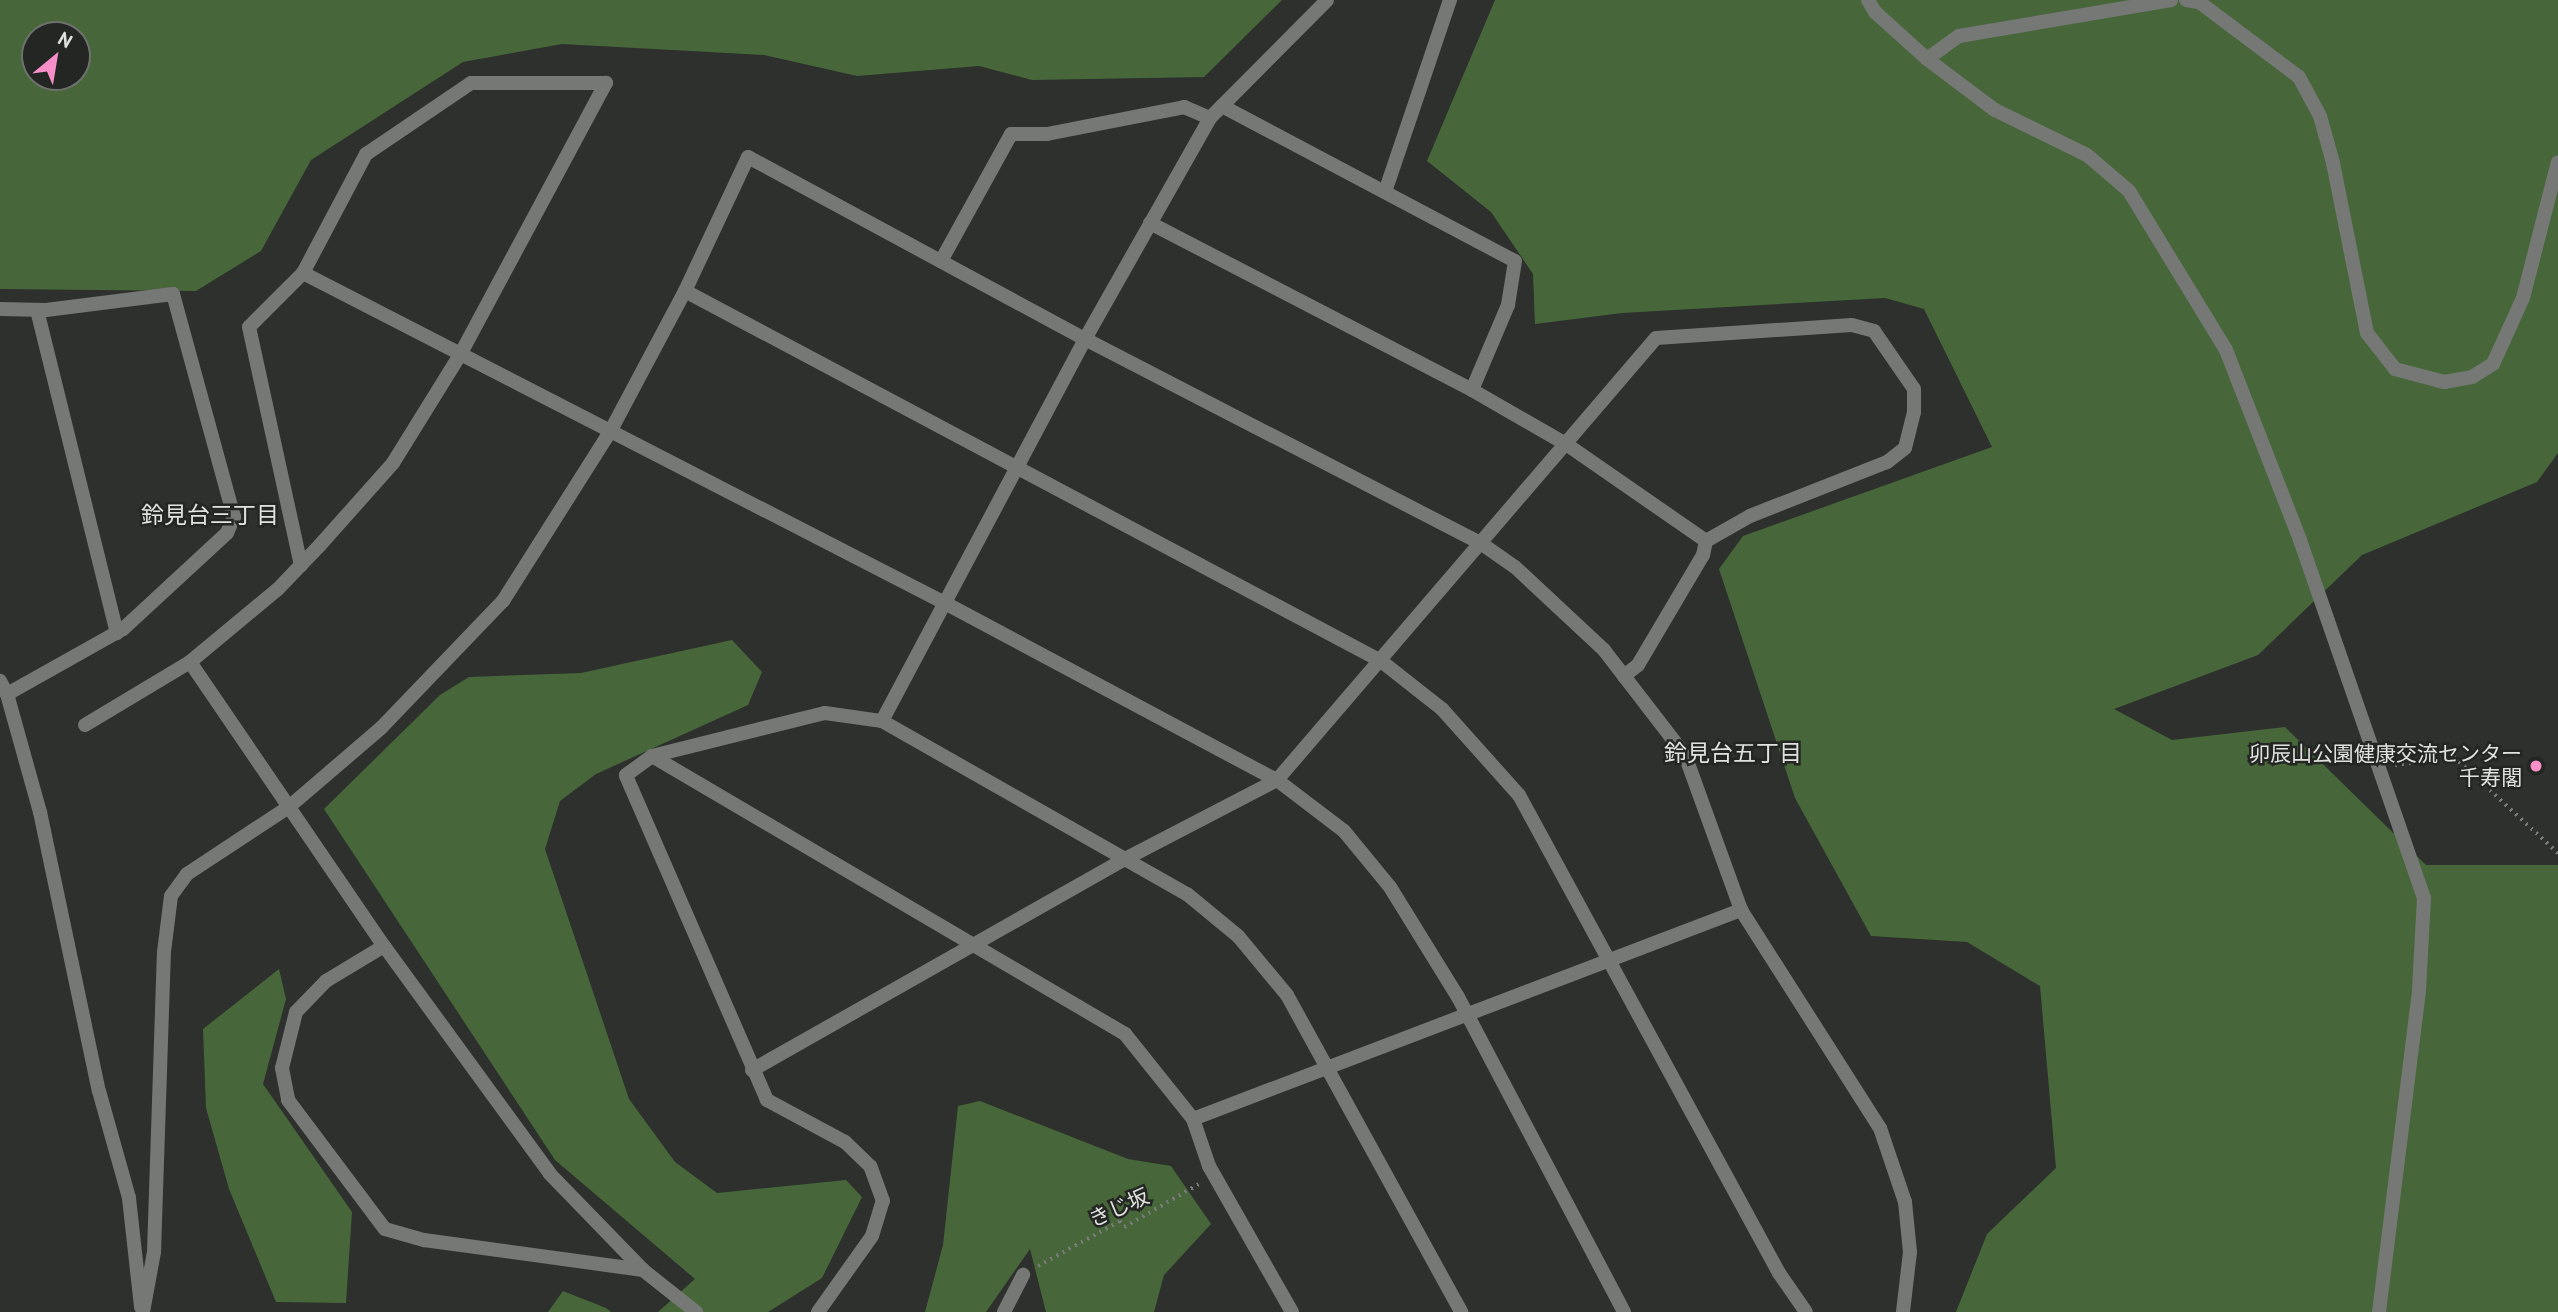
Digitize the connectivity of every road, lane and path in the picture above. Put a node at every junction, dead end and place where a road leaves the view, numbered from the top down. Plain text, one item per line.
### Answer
1 (1326, 0) edge
2 (1450, 0) edge
3 (1868, 0) edge
4 (2171, 0) edge
5 (2186, 0) edge
6 (1927, 59) junction
7 (1222, 106) junction
8 (1210, 118) junction
9 (2558, 162) edge
10 (1386, 189) junction
11 (1150, 223) junction
12 (941, 261) junction
13 (303, 273) junction
14 (685, 291) junction
15 (0, 309) edge
16 (37, 310) junction
17 (1085, 339) junction
18 (460, 355) junction
19 (1472, 390) junction
20 (610, 432) junction
21 (1566, 444) junction
22 (1016, 467) junction
23 (1706, 541) junction
24 (1482, 544) junction
25 (301, 565) junction
26 (943, 602) junction
27 (117, 633) junction
28 (1381, 661) junction
29 (190, 662) junction
30 (1624, 676) junction
31 (4, 688) edge
32 (882, 720) junction
33 (85, 725) dead end
34 (652, 756) junction
35 (2379, 767) junction
36 (1277, 780) junction
37 (290, 806) junction
38 (2558, 853) edge
39 (1126, 859) junction
40 (1741, 910) junction
41 (384, 946) junction
42 (975, 947) junction
43 (1607, 962) junction
44 (1469, 1017) junction
45 (1330, 1069) junction
46 (752, 1070) junction
47 (1194, 1119) junction
48 (1209, 1166) junction
49 (643, 1270) junction
50 (1023, 1275) joint
51 (1617, 1310) edge
52 (142, 1312) edge
53 (696, 1312) edge
54 (818, 1312) edge
55 (1004, 1312) edge
56 (1292, 1312) edge
57 (1461, 1312) edge
58 (1806, 1312) edge
59 (1903, 1312) edge
60 (2379, 1312) edge

1 - 7 street
2 - 10 street
3 - 6 street
4 - 6 street
5 - 9 street
6 - 35 street
7 - 8 street
7 - 10 street
8 - 11 street
8 - 12 street
10 - 19 street
11 - 17 street
11 - 19 street
12 - 14 street
12 - 17 street
13 - 18 street
13 - 18 street
13 - 25 street
14 - 20 street
14 - 22 street
15 - 16 street
16 - 27 street
16 - 27 street
17 - 22 street
17 - 24 street
18 - 20 street
18 - 25 street
19 - 21 street
20 - 26 street
20 - 37 street
21 - 23 street
21 - 23 street
21 - 24 street
22 - 26 street
22 - 28 street
23 - 30 street
24 - 28 street
24 - 30 street
25 - 29 street
26 - 32 street
26 - 36 street
27 - 31 street
28 - 36 street
28 - 43 street
29 - 33 street
29 - 37 street
30 - 40 street
31 - 52 street
32 - 34 street
32 - 39 street
34 - 42 street
34 - 46 street
35 - 38 path
35 - 60 street
36 - 39 street
36 - 44 street
37 - 41 street
37 - 52 street
39 - 42 street
39 - 45 street
40 - 43 street
40 - 59 street
41 - 49 street
41 - 49 street
42 - 46 street
42 - 47 street
43 - 44 street
43 - 58 street
44 - 45 street
44 - 51 street
45 - 47 street
45 - 57 street
46 - 54 street
47 - 48 street
48 - 50 path, きじ坂
48 - 56 street
49 - 53 street
50 - 55 street

